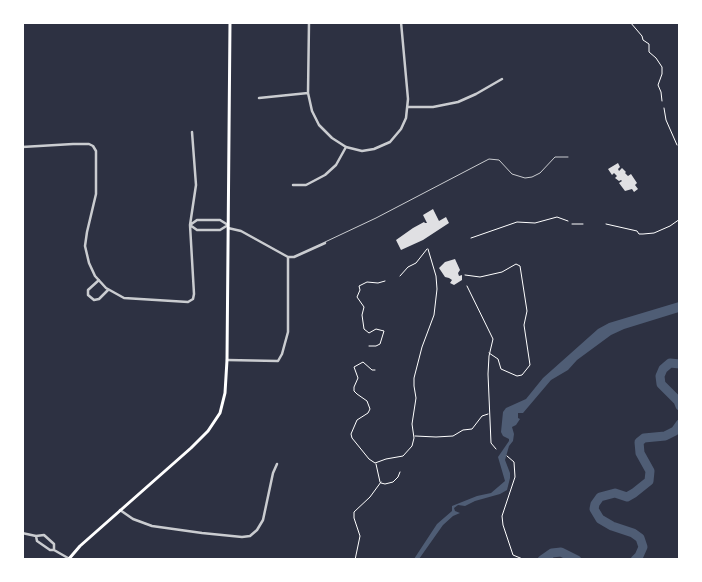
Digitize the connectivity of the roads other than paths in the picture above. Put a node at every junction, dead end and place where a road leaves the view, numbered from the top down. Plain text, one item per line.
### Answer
1 (230, 22) edge
2 (309, 22) edge
3 (401, 22) edge
4 (502, 79) dead end
5 (308, 93) junction
6 (259, 98) dead end
7 (408, 107) junction
8 (192, 132) dead end
9 (346, 147) junction
10 (22, 148) edge
11 (568, 156) dead end
12 (293, 185) dead end
13 (190, 225) junction
14 (228, 226) junction
15 (325, 242) joint
16 (288, 257) junction
17 (99, 280) junction
18 (109, 289) junction
19 (227, 360) junction
20 (277, 464) dead end
21 (120, 510) junction
22 (22, 532) edge
23 (36, 536) junction
24 (54, 550) junction
25 (68, 559) edge

1 - 14 main road
2 - 5 street
3 - 7 street
4 - 7 street
5 - 6 street
5 - 9 street
7 - 9 street
8 - 13 street
9 - 12 street
10 - 17 street
11 - 15 lane
13 - 14 street
13 - 14 street
13 - 18 street
14 - 16 street
14 - 19 main road
15 - 16 street
16 - 19 street
17 - 18 street
17 - 18 street
19 - 21 main road
20 - 21 street
21 - 25 main road
22 - 23 street
23 - 24 street
23 - 24 street
24 - 25 street

